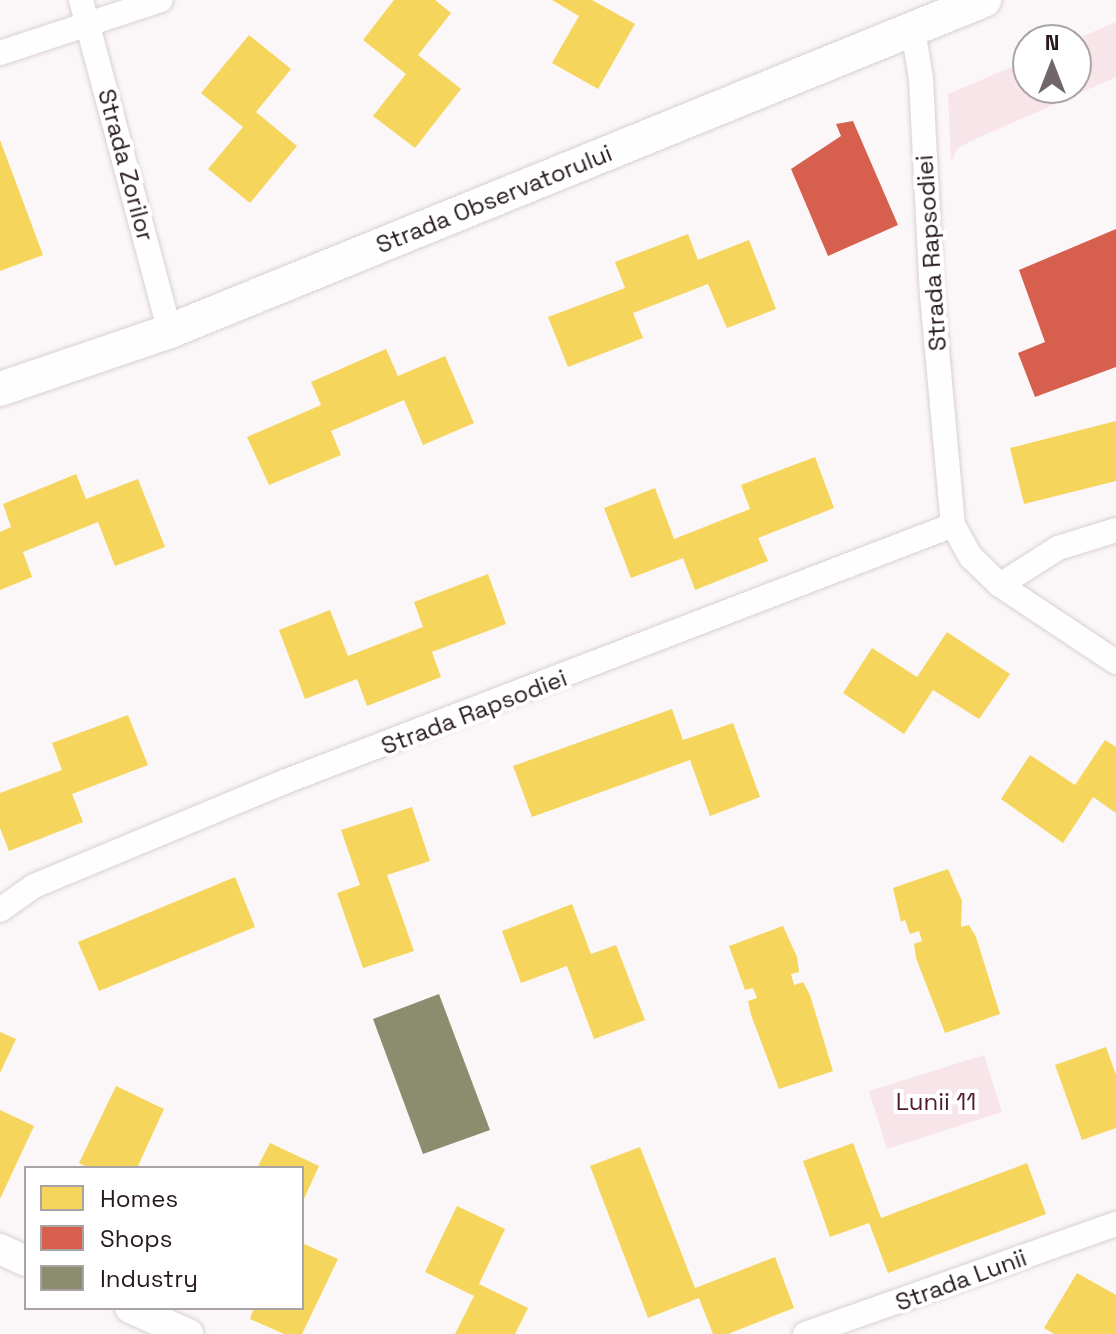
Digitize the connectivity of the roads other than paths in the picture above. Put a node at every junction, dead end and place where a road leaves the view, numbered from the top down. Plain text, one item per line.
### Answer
1 (81, 0) edge
2 (161, 0) edge
3 (984, 0) edge
4 (88, 24) junction
5 (913, 29) junction
6 (0, 53) edge
7 (170, 331) junction
8 (0, 389) edge
9 (953, 525) junction
10 (1116, 530) edge
11 (1000, 585) junction
12 (1116, 662) edge
13 (0, 910) edge
14 (1116, 1224) edge
15 (0, 1249) edge
16 (24, 1260) edge
17 (134, 1310) edge
18 (188, 1334) edge
19 (805, 1334) edge

1 - 4 street, Strada Zorilor
2 - 4 street
3 - 5 main road, Strada Observatorului
4 - 6 street
4 - 7 street, Strada Zorilor
5 - 7 main road, Strada Observatorului
5 - 9 street, Strada Rapsodiei
7 - 8 main road, Strada Observatorului
9 - 11 street, Strada Rapsodiei
9 - 13 street, Strada Rapsodiei
10 - 11 street
11 - 12 street, Strada Rapsodiei
14 - 19 street, Strada Lunii
15 - 16 street
17 - 18 street

